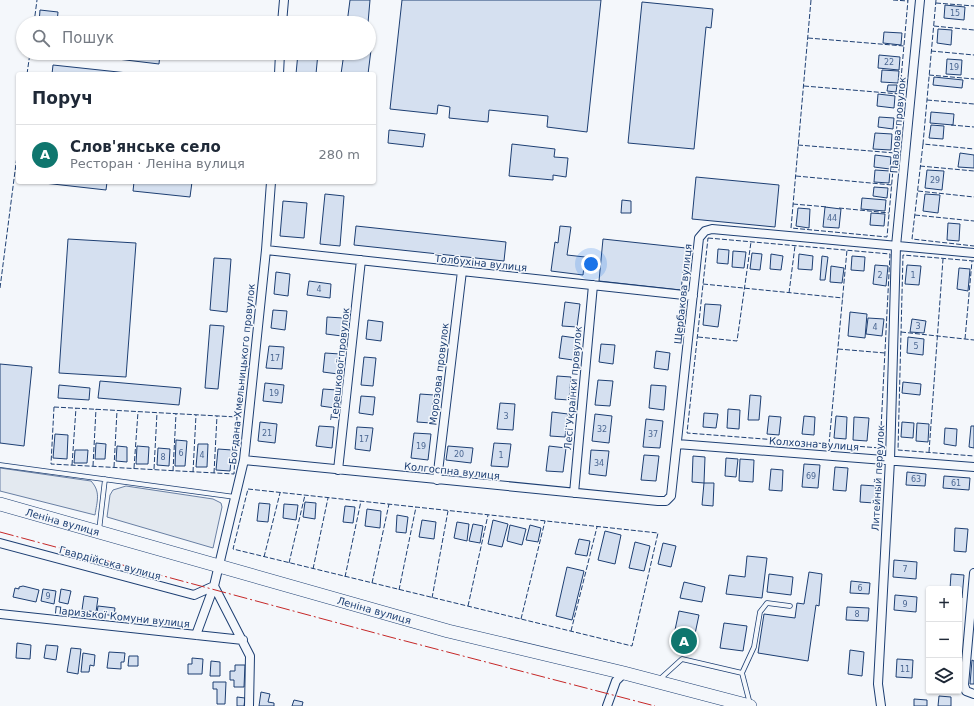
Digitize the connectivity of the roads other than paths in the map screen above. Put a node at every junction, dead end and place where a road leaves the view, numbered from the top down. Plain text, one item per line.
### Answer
1 (284, 0) edge
2 (920, 0) edge
3 (283, 16) edge
4 (280, 60) edge
5 (279, 72) edge
6 (271, 184) edge
7 (896, 249) junction
8 (266, 250) junction
9 (974, 253) edge
10 (361, 260) junction
11 (462, 271) junction
12 (593, 285) junction
13 (693, 296) junction
14 (677, 444) junction
15 (244, 460) junction
16 (890, 460) junction
17 (0, 465) edge
18 (974, 467) edge
19 (338, 470) junction
20 (105, 479) junction
21 (437, 480) junction
22 (574, 493) junction
23 (235, 497) junction
24 (658, 501) joint
25 (0, 504) edge
26 (99, 532) junction
27 (0, 543) edge
28 (218, 566) junction
29 (974, 573) edge
30 (214, 586) junction
31 (790, 606) dead end
32 (0, 614) edge
33 (196, 635) junction
34 (243, 640) junction
35 (624, 673) junction
36 (742, 673) junction
37 (657, 682) junction
38 (974, 694) edge
39 (249, 706) edge
40 (606, 706) edge
41 (750, 706) edge
42 (881, 706) edge

1 - 3 street
2 - 7 street, Павлова провулок
4 - 5 street
6 - 8 street, Богдана Хмельницького провулок
7 - 9 street, Щербакова вулиця
7 - 13 street, Щербакова вулиця
7 - 16 street, Литейный переулок
8 - 10 street, Толбухіна вулиця
8 - 15 street, Богдана Хмельницького провулок
10 - 11 street, Толбухіна вулиця
10 - 19 street, Терешкової провулок
11 - 12 street, Толбухіна вулиця
11 - 21 street, Морозова провулок
12 - 13 street, Толбухіна вулиця
12 - 22 street, Лесі Українки провулок
13 - 14 street, Щербакова вулиця
14 - 16 street, Колхозна вулиця
14 - 24 street, Щербакова вулиця
15 - 19 street, Колгоспна вулиця
15 - 23 street, Богдана Хмельницького провулок
16 - 18 street, Колхозна вулиця
16 - 42 street, Литейный переулок
17 - 20 lane
19 - 21 street, Колгоспна вулиця
20 - 23 lane
20 - 26 lane
21 - 22 street, Колгоспна вулиця
22 - 24 street, Колгоспна вулиця
23 - 28 street, Богдана Хмельницького провулок
25 - 26 main road, Леніна вулиця
26 - 28 main road, Леніна вулиця
27 - 30 street, Гвардійська вулиця
28 - 30 street, Богдана Хмельницького провулок
28 - 35 main road, Леніна вулиця
29 - 38 street
30 - 33 street, Богдана Хмельницького провулок
30 - 34 street
31 - 36 lane
32 - 33 street, Паризької Комуни вулиця
33 - 34 street, Паризької Комуни вулиця
34 - 39 street
35 - 37 main road, Леніна вулиця
35 - 40 street
36 - 37 lane
36 - 41 lane
37 - 41 main road, Леніна вулиця

